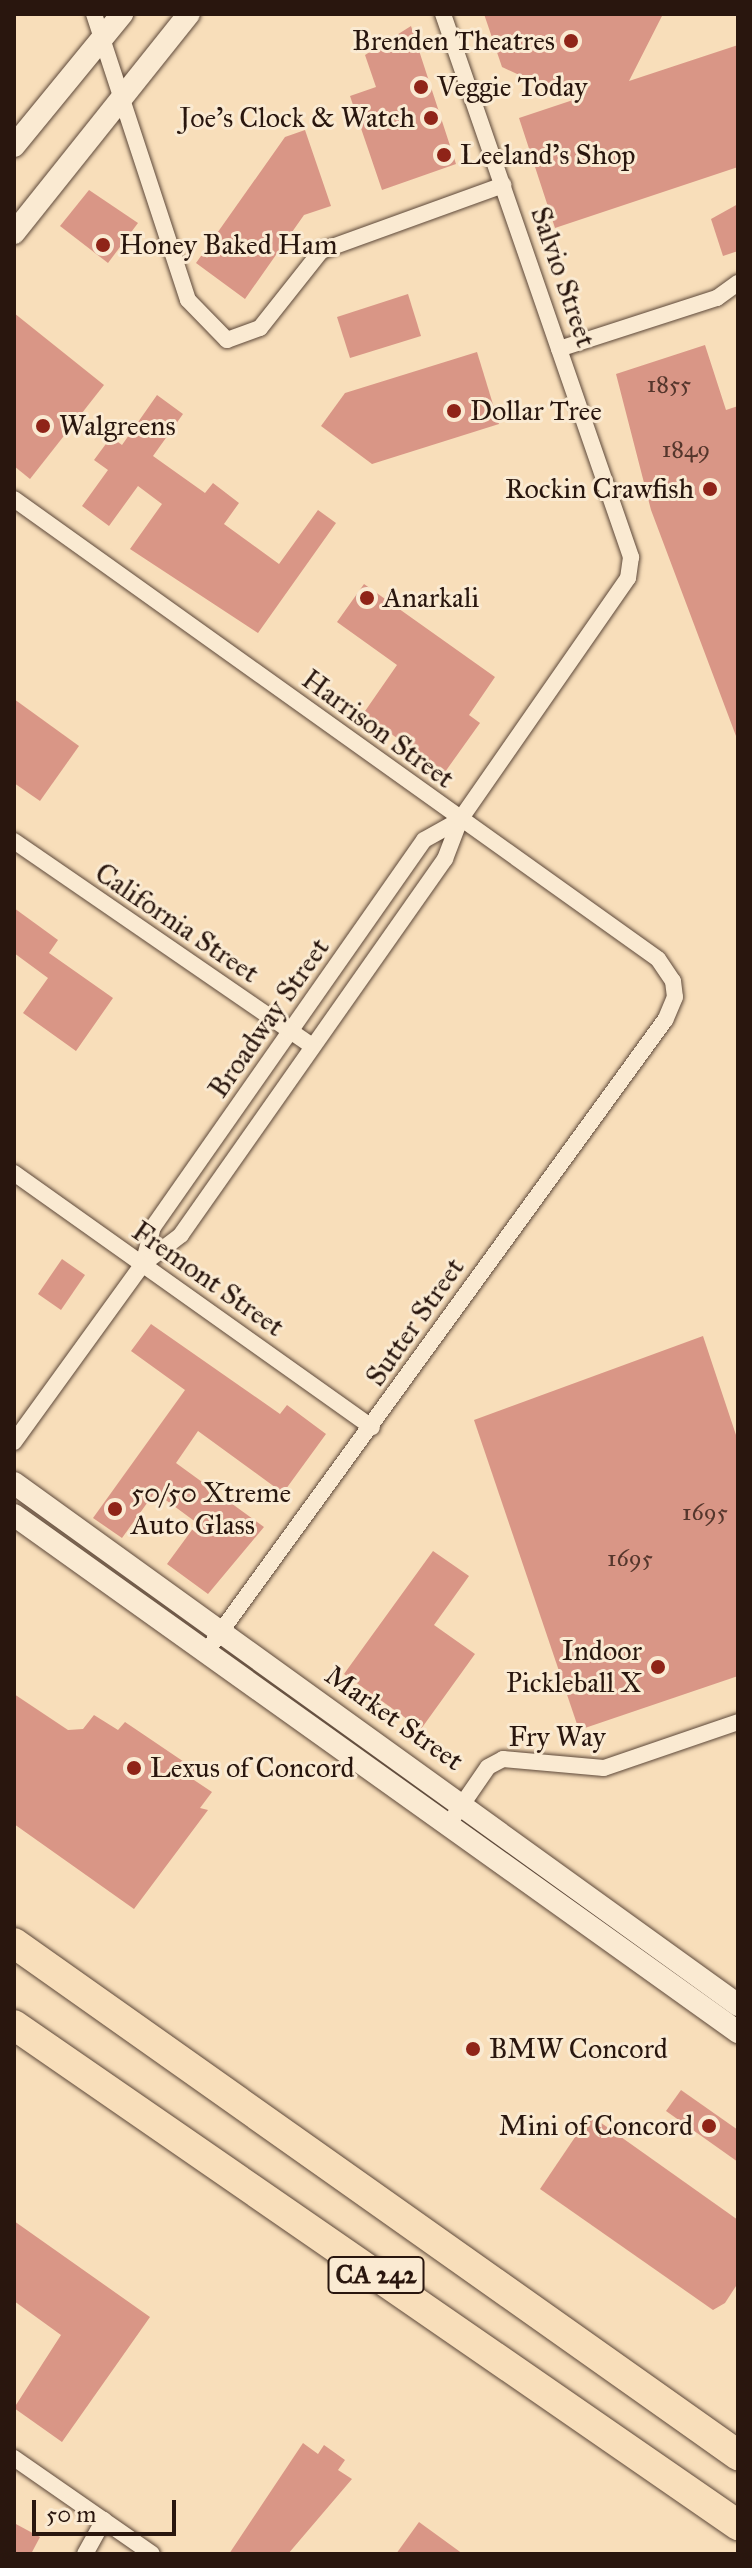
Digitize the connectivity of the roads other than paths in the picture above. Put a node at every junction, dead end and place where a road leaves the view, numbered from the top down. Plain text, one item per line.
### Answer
1 (94, 14) edge
2 (122, 14) edge
3 (189, 14) edge
4 (443, 14) edge
5 (101, 37) junction
6 (125, 98) junction
7 (14, 146) edge
8 (503, 185) junction
9 (14, 233) edge
10 (738, 283) edge
11 (717, 298) junction
12 (738, 299) edge
13 (559, 349) junction
14 (14, 499) edge
15 (631, 557) joint
16 (460, 820) junction
17 (14, 841) edge
18 (665, 1020) joint
19 (291, 1032) junction
20 (312, 1046) junction
21 (14, 1173) edge
22 (143, 1264) junction
23 (372, 1427) junction
24 (14, 1442) edge
25 (14, 1483) edge
26 (14, 1515) edge
27 (221, 1632) junction
28 (206, 1652) junction
29 (738, 1722) edge
30 (461, 1801) junction
31 (448, 1825) junction
32 (14, 1943) edge
33 (738, 2005) edge
34 (14, 2025) edge
35 (738, 2032) edge
36 (738, 2455) edge
37 (14, 2458) edge
38 (104, 2520) junction
39 (738, 2525) edge
40 (85, 2554) edge
41 (152, 2554) edge

1 - 5 street
2 - 5 main road
3 - 6 main road
4 - 8 street, Salvio Street
5 - 6 street
5 - 7 main road
6 - 8 street
6 - 9 main road
8 - 13 street, Salvio Street
10 - 11 street
11 - 12 street
11 - 13 street
13 - 15 street, Salvio Street
14 - 16 street, Harrison Street
15 - 16 street, Broadway Street
16 - 18 street, Harrison Street
16 - 19 street, Broadway Street
16 - 20 street, Broadway Street
17 - 19 street, California Street
18 - 23 street, Sutter Street
19 - 20 street, California Street
19 - 22 street, Broadway Street
20 - 22 street, Broadway Street
21 - 22 street, Fremont Street
22 - 23 street, Fremont Street
22 - 24 street, Broadway Street
23 - 27 street, Sutter Street
25 - 27 main road, Market Street
26 - 28 main road, Market Street
27 - 28 street, Sutter Street
27 - 30 main road, Market Street
28 - 31 main road, Market Street
29 - 30 street, Fry Way
30 - 31 street, Fry Way
30 - 33 main road, Market Street
31 - 35 main road, Market Street
32 - 36 highway, CA 242
34 - 39 highway, CA 242
37 - 38 street
38 - 40 street
38 - 41 street

